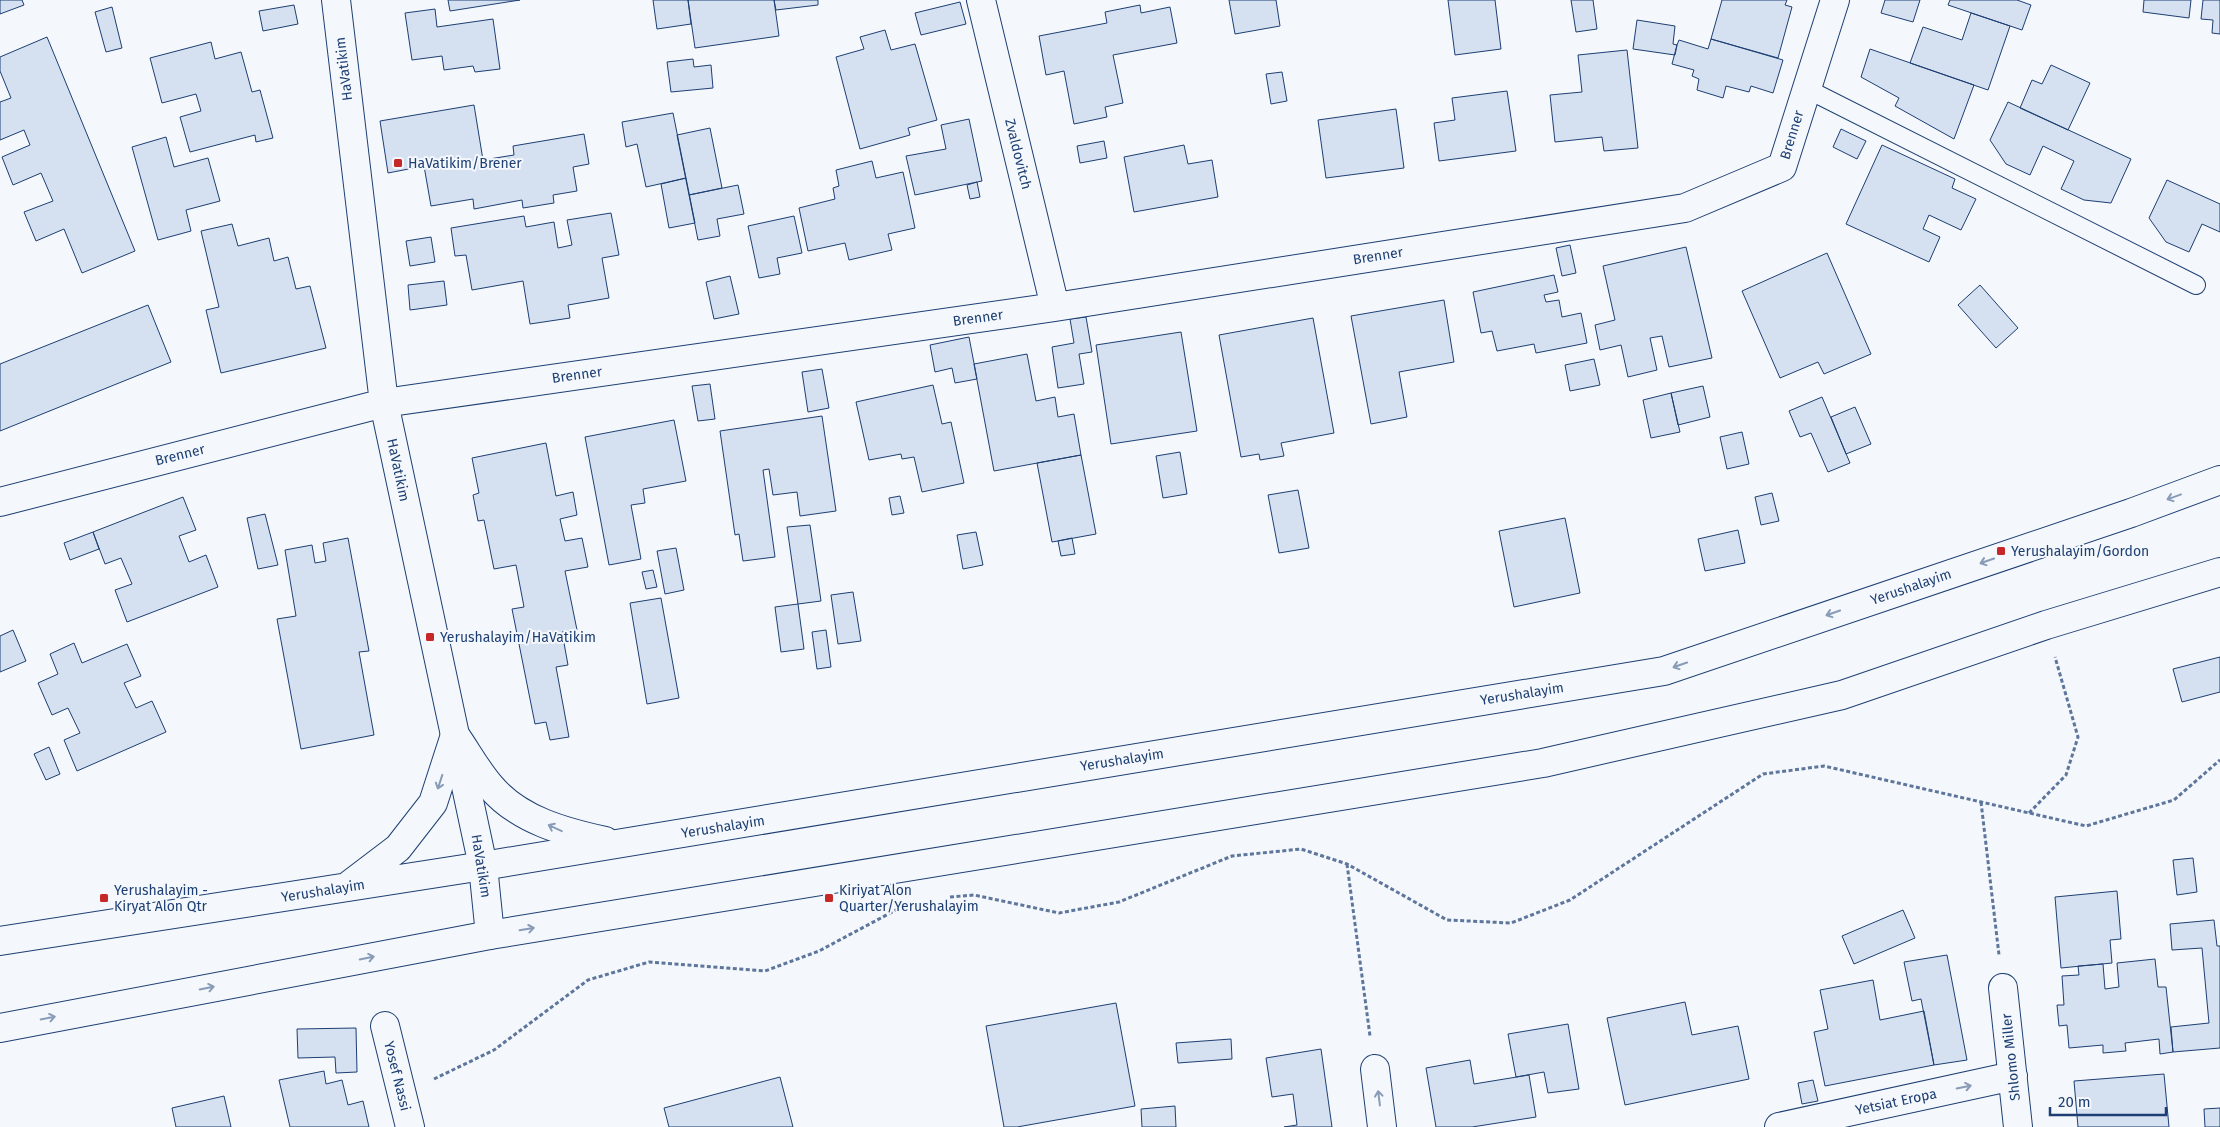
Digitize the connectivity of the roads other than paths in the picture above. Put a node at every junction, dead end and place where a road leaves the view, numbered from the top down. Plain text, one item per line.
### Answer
1 (336, 0) edge
2 (981, 0) edge
3 (1835, 0) edge
4 (1807, 89) junction
5 (2196, 286) dead end
6 (1055, 307) junction
7 (384, 403) junction
8 (2220, 480) edge
9 (0, 502) edge
10 (2220, 572) edge
11 (455, 736) junction
12 (619, 844) junction
13 (482, 866) junction
14 (346, 887) junction
15 (490, 935) junction
16 (0, 941) edge
17 (2003, 988) road end
18 (385, 1026) dead end
19 (0, 1028) edge
20 (1375, 1069) road end
21 (2013, 1076) junction
22 (410, 1127) edge
23 (1382, 1127) edge
24 (1779, 1127) edge
25 (2018, 1127) edge

1 - 7 main road, HaVatikim
2 - 6 main road, Zvaldovitch
3 - 4 main road, Brenner
4 - 5 lane
4 - 6 main road, Brenner
6 - 7 main road, Brenner
7 - 9 main road, Brenner
7 - 11 main road, HaVatikim
8 -> 12 main road, Yerushalayim
15 -> 10 main road
12 -> 11 main road
11 - 13 main road, HaVatikim
11 -> 14 main road
12 - 13 main road, Yerushalayim
13 - 14 main road, Yerushalayim
13 - 15 main road, HaVatikim
14 - 16 main road, Yerushalayim
19 -> 15 main road
17 - 21 main road, Shlomo Miller
18 - 22 main road, Yosef Nassi
23 -> 20 main road
24 -> 21 main road, Yetsiat Eropa
21 - 25 main road, Shlomo Miller

